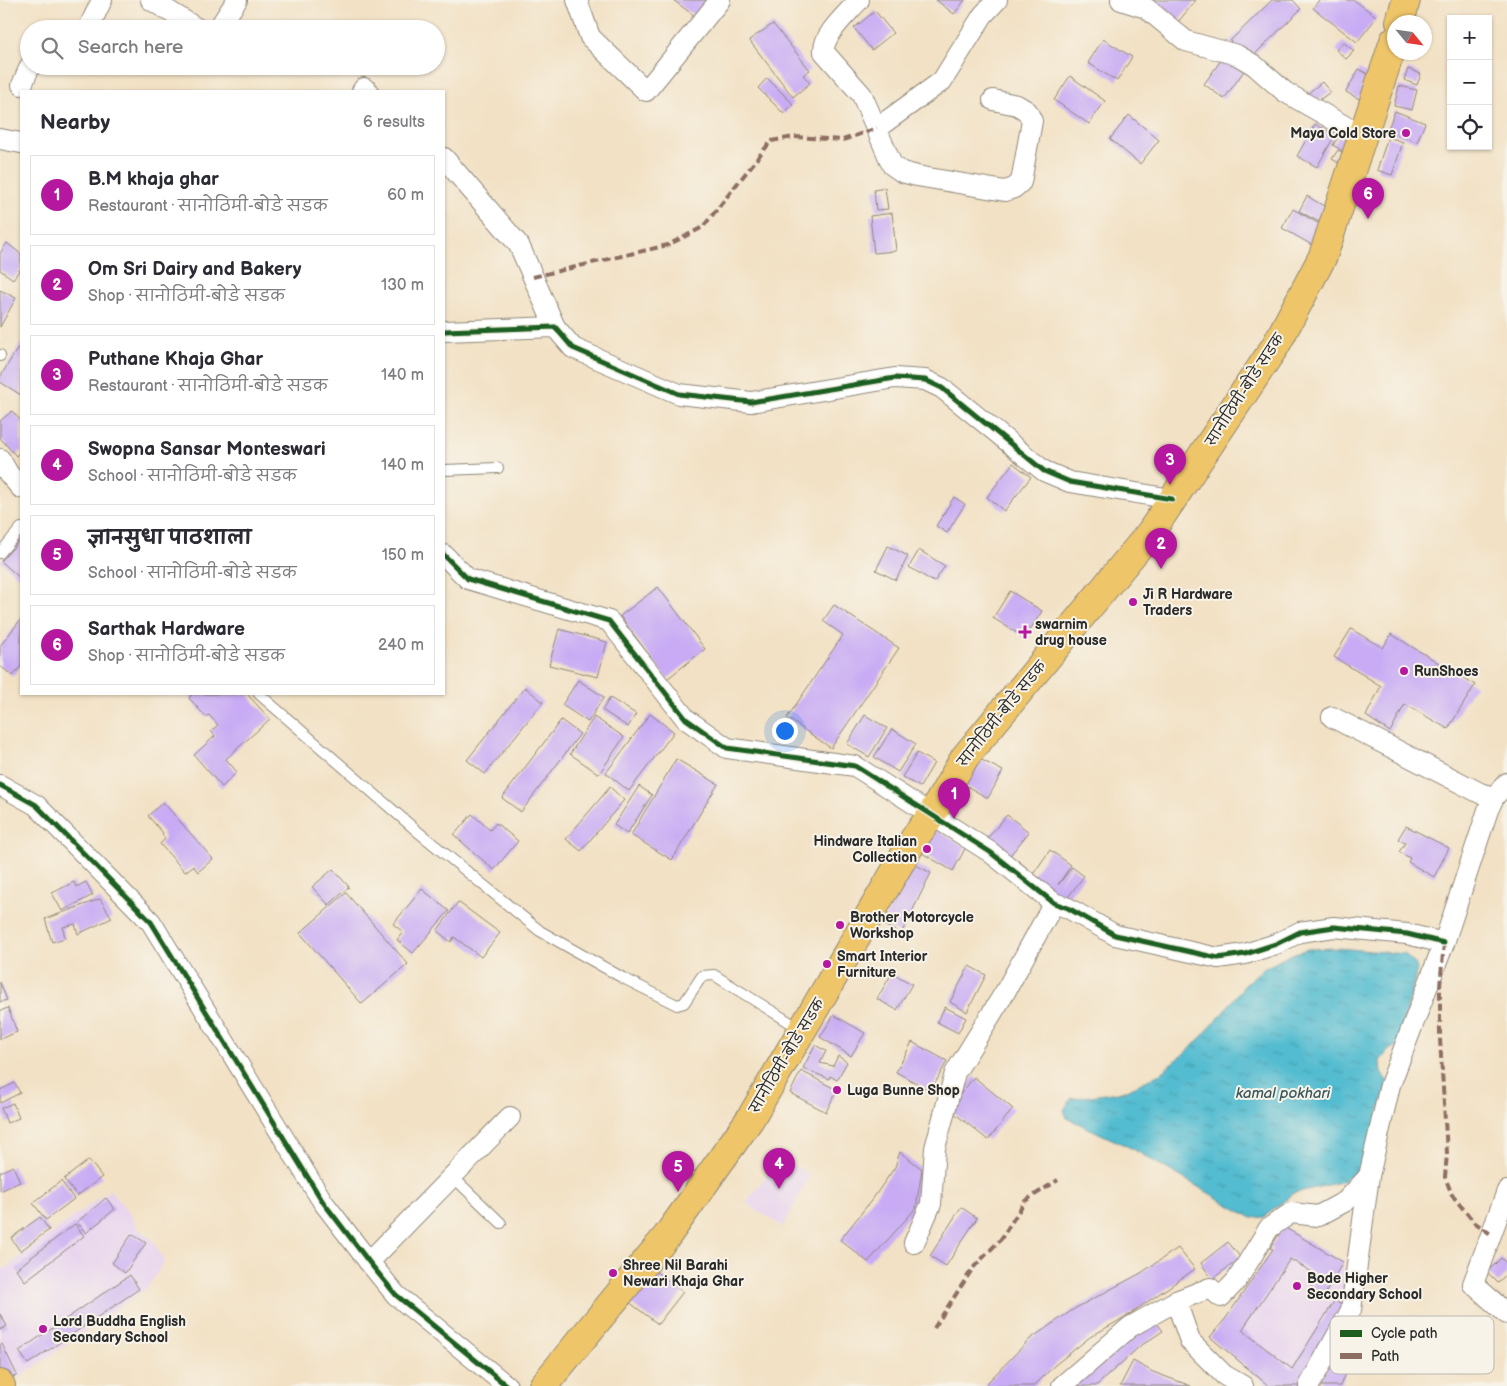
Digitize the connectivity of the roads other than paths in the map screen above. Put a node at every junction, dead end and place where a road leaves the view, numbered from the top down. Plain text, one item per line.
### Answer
1 (102, 0) edge
2 (151, 0) edge
3 (237, 0) edge
4 (577, 0) edge
5 (720, 0) edge
6 (859, 0) edge
7 (998, 0) edge
8 (1121, 0) edge
9 (1406, 0) edge
10 (1402, 15) edge
11 (92, 20) edge
12 (183, 20) edge
13 (224, 20) edge
14 (1388, 60) edge
15 (26, 75) edge
16 (22, 85) dead end
17 (993, 100) dead end
18 (877, 128) junction
19 (1364, 137) junction
20 (0, 139) edge
21 (20, 143) edge
22 (445, 159) edge
23 (555, 327) junction
24 (445, 331) edge
25 (0, 459) edge
26 (498, 468) dead end
27 (445, 470) edge
28 (20, 487) edge
29 (1172, 499) junction
30 (20, 529) edge
31 (0, 553) edge
32 (445, 556) edge
33 (260, 695) edge
34 (1332, 717) dead end
35 (0, 785) edge
36 (1500, 790) edge
37 (932, 814) junction
38 (1054, 903) junction
39 (1444, 943) junction
40 (803, 1030) junction
41 (510, 1117) dead end
42 (452, 1176) junction
43 (1369, 1176) junction
44 (1507, 1191) edge
45 (501, 1223) dead end
46 (914, 1243) dead end
47 (369, 1262) junction
48 (1176, 1301) junction
49 (1507, 1314) edge
50 (1348, 1316) edge
51 (1330, 1348) edge
52 (507, 1386) edge
53 (543, 1386) edge
54 (1062, 1386) edge
55 (1243, 1386) edge
56 (1309, 1386) edge

1 - 11 street
2 - 12 street
3 - 13 street
4 - 5 street
6 - 18 street
7 - 18 street
8 - 19 street
9 - 10 main road
14 - 19 main road, सानोठिमी-बोडे सडक
15 - 16 street
17 - 18 street
19 - 29 main road, सानोठिमी-बोडे सडक
20 - 21 street
22 - 23 street
23 - 24 street
23 - 29 street
25 - 28 street
26 - 27 lane
29 - 37 main road, सानोठिमी-बोडे सडक
30 - 31 lane
32 - 37 street
33 - 40 lane
34 - 36 street
35 - 47 street
36 - 39 street
37 - 38 street
37 - 40 main road, सानोठिमी-बोडे सडक
38 - 39 street
38 - 46 street
39 - 43 street
40 - 53 main road, सानोठिमी-बोडे सडक
41 - 42 street
42 - 45 lane
42 - 47 street
43 - 48 street
43 - 50 street
44 - 49 street
47 - 52 street
48 - 54 street
48 - 55 street
51 - 56 street

